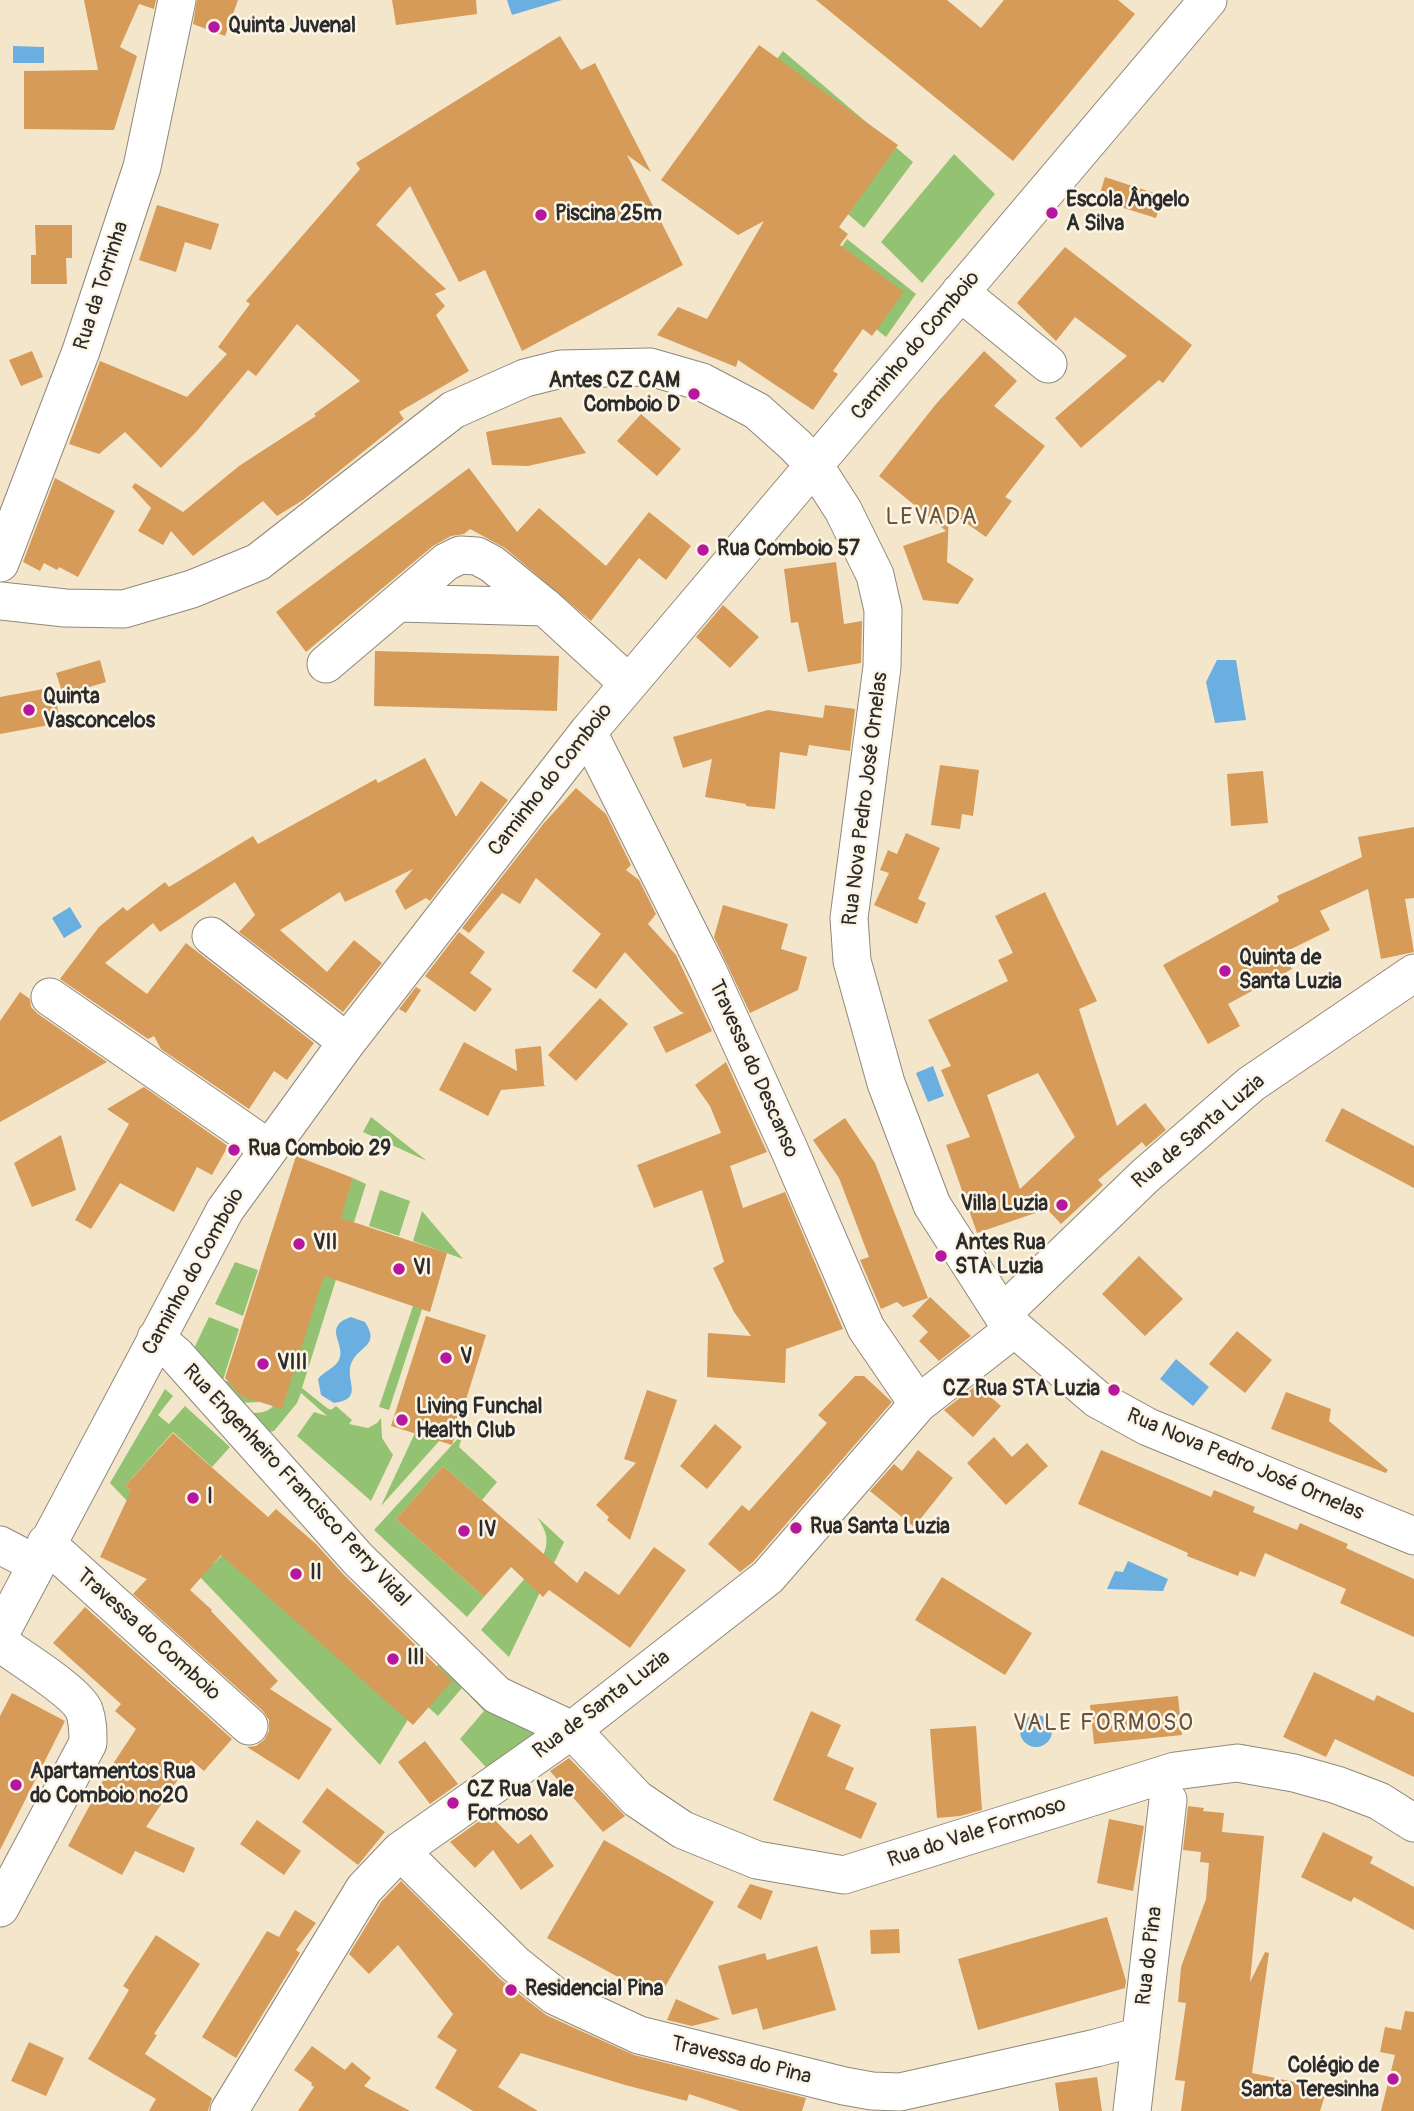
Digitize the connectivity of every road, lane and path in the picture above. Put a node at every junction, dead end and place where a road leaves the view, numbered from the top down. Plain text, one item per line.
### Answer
1 (177, 0) edge
2 (1208, 0) edge
3 (960, 292) junction
4 (1048, 364) dead end
5 (814, 466) junction
6 (0, 564) edge
7 (0, 601) edge
8 (398, 603) junction
9 (545, 607) junction
10 (326, 664) dead end
11 (628, 683) junction
12 (588, 733) junction
13 (211, 936) dead end
14 (1414, 974) edge
15 (50, 997) dead end
16 (347, 1042) junction
17 (268, 1148) junction
18 (1008, 1320) junction
19 (156, 1338) junction
20 (918, 1404) junction
21 (1414, 1536) edge
22 (0, 1545) edge
23 (41, 1554) junction
24 (0, 1634) edge
25 (0, 1643) edge
26 (249, 1726) dead end
27 (572, 1730) junction
28 (1168, 1800) dead end
29 (1414, 1823) edge
30 (400, 1851) junction
31 (0, 1908) edge
32 (1141, 2036) junction
33 (229, 2111) edge
34 (1132, 2111) edge

1 - 6 street, Rua da Torrinha
2 - 3 street, Caminho do Comboio
3 - 4 street
3 - 5 street, Caminho do Comboio
5 - 7 street, Rua Nova Pedro José Ornelas
5 - 11 street, Caminho do Comboio
5 - 18 street, Rua Nova Pedro José Ornelas
8 - 9 street
8 - 9 street
8 - 10 street
9 - 11 street
11 - 12 street, Caminho do Comboio
12 - 16 street, Caminho do Comboio
12 - 20 street, Travessa do Descanso
13 - 16 street
14 - 18 street, Rua de Santa Luzia
15 - 17 street
16 - 17 street, Caminho do Comboio
17 - 19 street, Caminho do Comboio
18 - 20 street, Rua de Santa Luzia
18 - 21 street, Rua Nova Pedro José Ornelas
19 - 23 street, Caminho do Comboio
19 - 27 street, Rua Engenheiro Francisco Perry Vidal
20 - 27 street, Rua de Santa Luzia
22 - 23 street, Travessa do Comboio
23 - 24 street, Caminho do Comboio
23 - 26 street, Travessa do Comboio
25 - 31 street
27 - 29 street, Rua do Vale Formoso
27 - 30 street, Rua de Santa Luzia
28 - 32 street, Rua do Pina
30 - 32 street, Travessa do Pina
30 - 33 street, Rua de Santa Luzia
32 - 34 street, Rua do Pina

